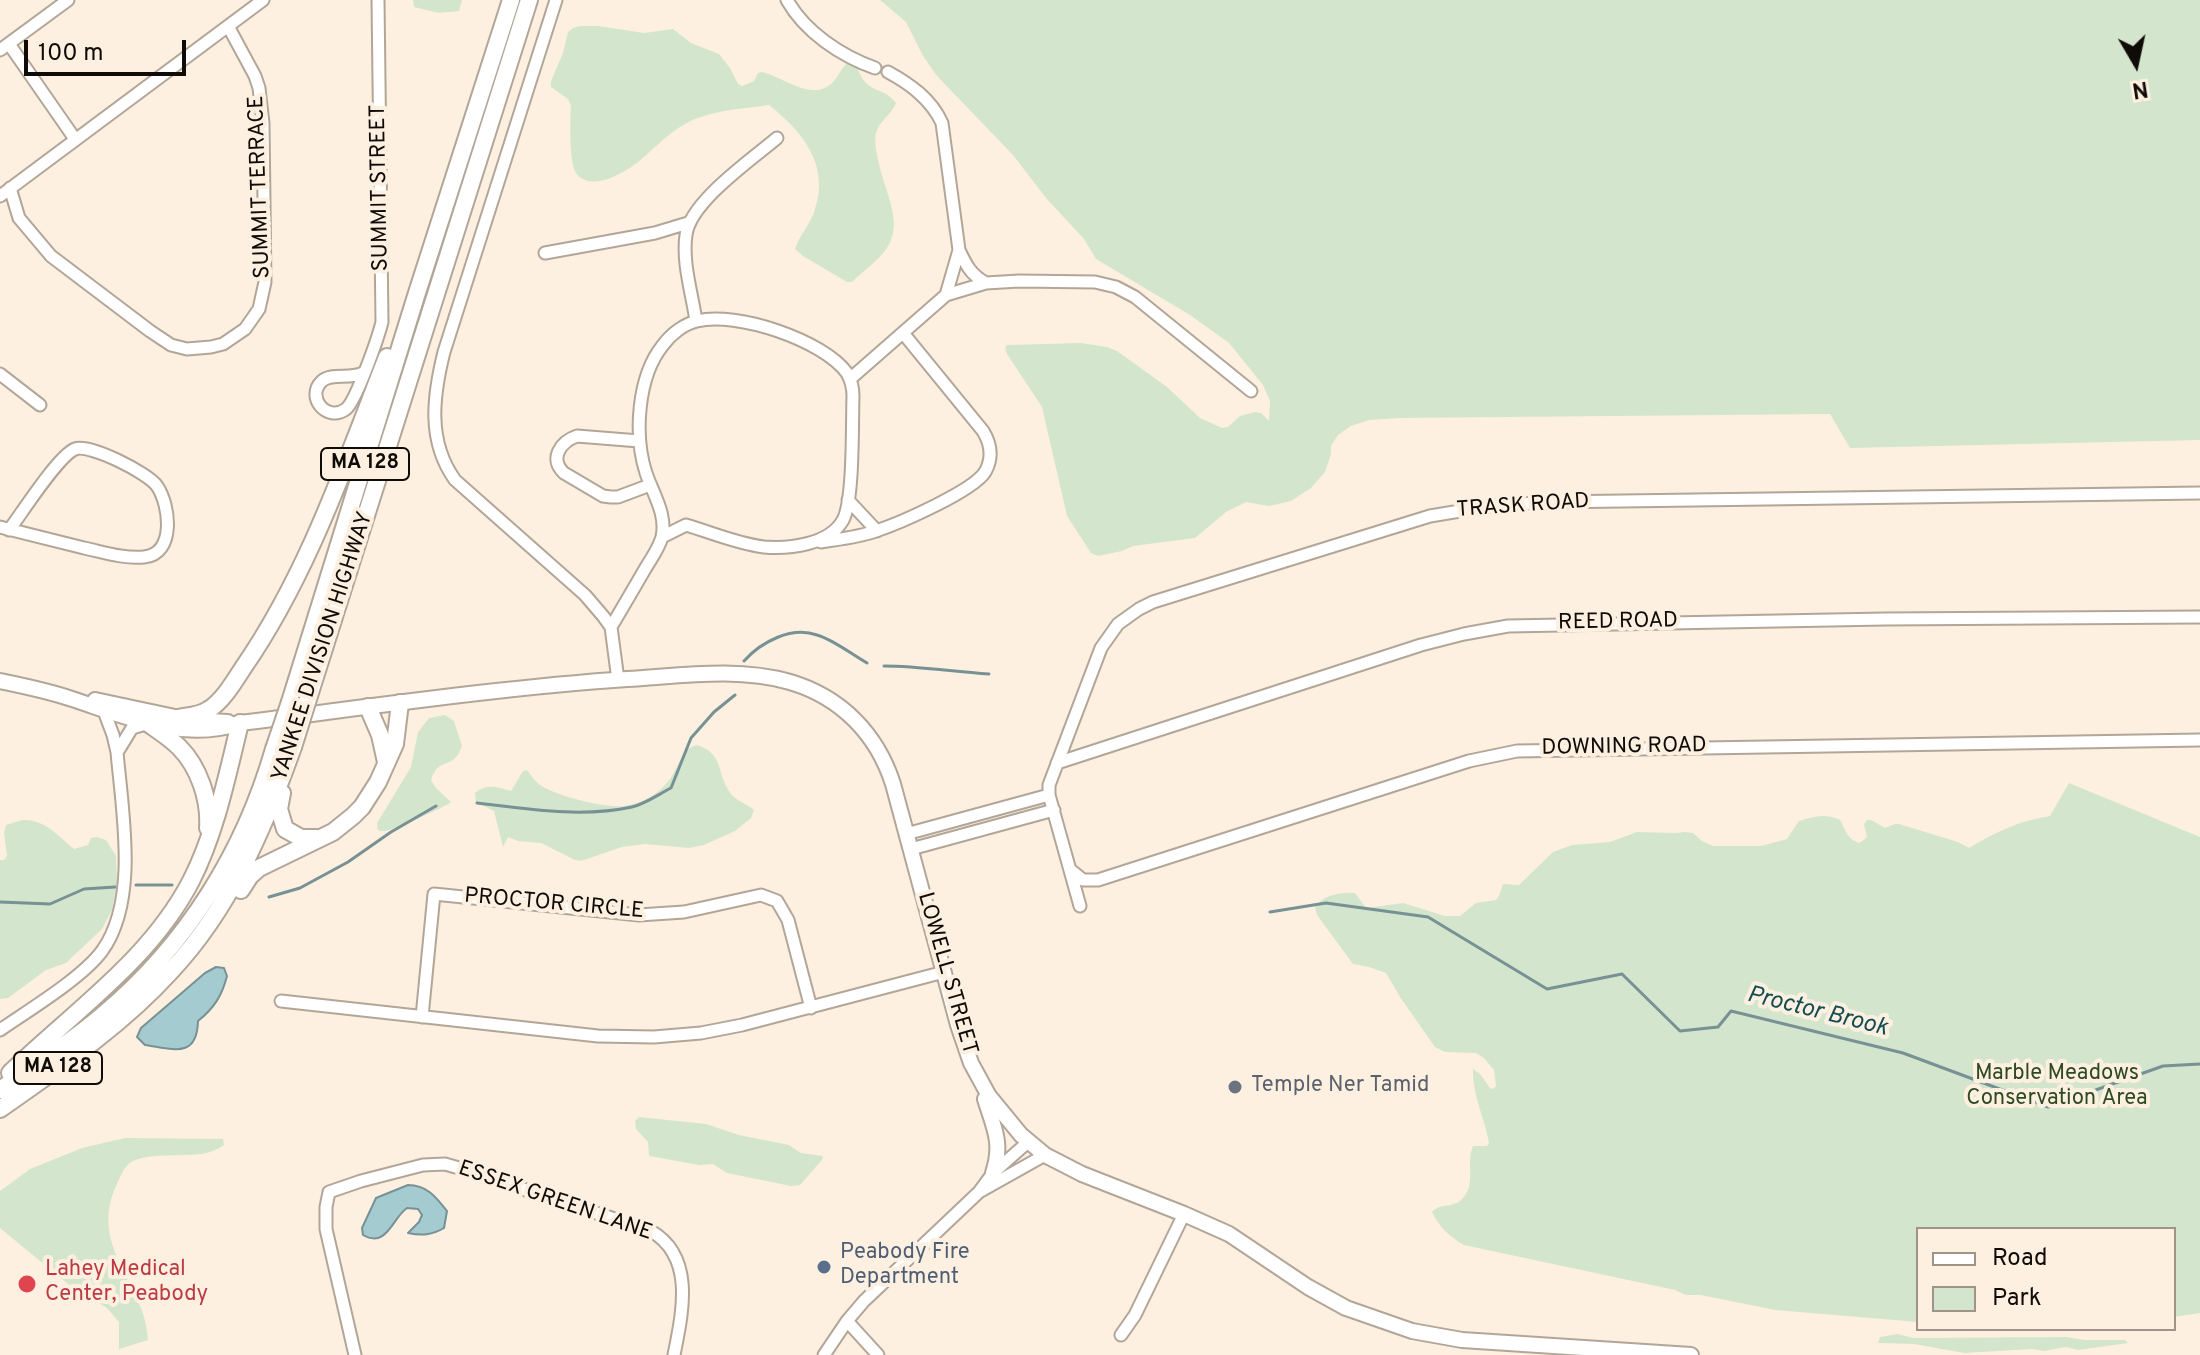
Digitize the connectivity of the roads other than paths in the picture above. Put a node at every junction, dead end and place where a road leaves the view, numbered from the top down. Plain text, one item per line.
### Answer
1 (68, 0) edge
2 (263, 0) edge
3 (378, 0) edge
4 (508, 0) edge
5 (529, 0) edge
6 (556, 0) edge
7 (787, 0) edge
8 (228, 26) junction
9 (4, 47) edge
10 (875, 68) dead end
11 (888, 72) dead end
12 (777, 138) dead end
13 (75, 139) junction
14 (5, 192) edge
15 (688, 223) junction
16 (438, 225) junction
17 (655, 233) junction
18 (685, 247) junction
19 (959, 250) junction
20 (545, 253) dead end
21 (986, 283) junction
22 (946, 295) junction
23 (696, 321) junction
24 (903, 333) junction
25 (363, 373) junction
26 (0, 374) edge
27 (850, 379) junction
28 (1251, 391) dead end
29 (40, 405) dead end
30 (639, 441) junction
31 (650, 485) junction
32 (2200, 493) edge
33 (848, 500) junction
34 (660, 507) junction
35 (686, 525) junction
36 (4, 528) edge
37 (877, 531) junction
38 (662, 537) junction
39 (809, 543) junction
40 (2200, 617) edge
41 (611, 627) junction
42 (618, 680) junction
43 (0, 681) edge
44 (71, 698) junction
45 (400, 703) junction
46 (368, 707) junction
47 (104, 711) junction
48 (178, 718) junction
49 (240, 723) junction
50 (149, 724) junction
51 (2200, 740) edge
52 (293, 747) junction
53 (117, 752) junction
54 (386, 763) junction
55 (1057, 763) junction
56 (1049, 795) junction
57 (1054, 810) junction
58 (323, 837) junction
59 (908, 842) junction
60 (206, 844) junction
61 (1072, 871) junction
62 (1080, 906) dead end
63 (944, 972) junction
64 (281, 1001) dead end
65 (811, 1008) junction
66 (422, 1017) junction
67 (116, 1025) junction
68 (0, 1030) edge
69 (0, 1083) edge
70 (980, 1083) junction
71 (0, 1090) edge
72 (0, 1109) edge
73 (1028, 1142) junction
74 (1045, 1155) junction
75 (993, 1173) junction
76 (979, 1192) junction
77 (1184, 1214) junction
78 (847, 1321) junction
79 (1121, 1335) dead end
80 (355, 1355) edge
81 (674, 1355) edge
82 (824, 1355) edge
83 (878, 1355) edge
84 (1691, 1355) edge

1 - 9 street
2 - 8 street
3 - 25 street, SUMMIT STREET
4 - 16 highway, YANKEE DIVISION HIGHWAY / MA 128
5 - 52 highway, YANKEE DIVISION HIGHWAY / MA 128, bridge
6 - 41 street
7 - 10 street
8 - 13 street
8 - 14 street, SUMMIT TERRACE
9 - 13 street
11 - 19 street
12 - 15 street
13 - 14 street
15 - 17 street
15 - 18 street
16 - 48 highway
16 - 71 highway, YANKEE DIVISION HIGHWAY / MA 128, bridge
17 - 18 street
17 - 20 street
18 - 23 street
19 - 21 street
19 - 22 street
21 - 22 street
21 - 28 street
22 - 24 street
23 - 27 street
23 - 30 street
24 - 27 street
24 - 37 street
25 - 25 street, SUMMIT STREET
26 - 29 street
27 - 33 street
30 - 31 street
30 - 31 street
31 - 34 street
32 - 55 street, TRASK ROAD
33 - 37 street
33 - 39 street
34 - 35 street
34 - 38 street
35 - 38 street
35 - 39 street
36 - 36 street
37 - 39 street
38 - 41 street
40 - 55 street, REED ROAD
41 - 42 street
42 - 45 main road, LOWELL STREET
42 - 59 main road, LOWELL STREET
43 - 44 main road, LOWELL STREET
44 - 47 main road, LOWELL STREET
44 - 48 main road, LOWELL STREET
45 - 46 main road, LOWELL STREET
45 - 54 highway
46 - 49 main road, LOWELL STREET
46 - 54 highway
47 - 50 main road, LOWELL STREET
47 - 53 street
48 - 49 main road, LOWELL STREET
49 - 50 main road, LOWELL STREET
49 - 60 highway
50 - 53 street
50 - 60 highway
51 - 61 street, DOWNING ROAD
52 - 58 highway
52 - 67 highway, YANKEE DIVISION HIGHWAY / MA 128
53 - 68 street
54 - 58 highway
55 - 56 street, TRASK ROAD
56 - 57 street
56 - 59 street
57 - 59 street
57 - 61 street
58 - 67 highway
59 - 63 main road, LOWELL STREET
60 - 69 highway
61 - 62 street
63 - 65 street
63 - 70 main road, LOWELL STREET
64 - 66 street
65 - 66 street
65 - 66 street, PROCTOR CIRCLE
67 - 72 highway, YANKEE DIVISION HIGHWAY / MA 128
70 - 73 main road, LOWELL STREET
70 - 75 main road
73 - 74 main road, LOWELL STREET
73 - 75 street
74 - 76 street
74 - 77 main road, LOWELL STREET
75 - 76 street
76 - 78 street
77 - 79 street
77 - 84 main road, LOWELL STREET
78 - 82 street
78 - 83 street
80 - 81 street, ESSEX GREEN LANE

